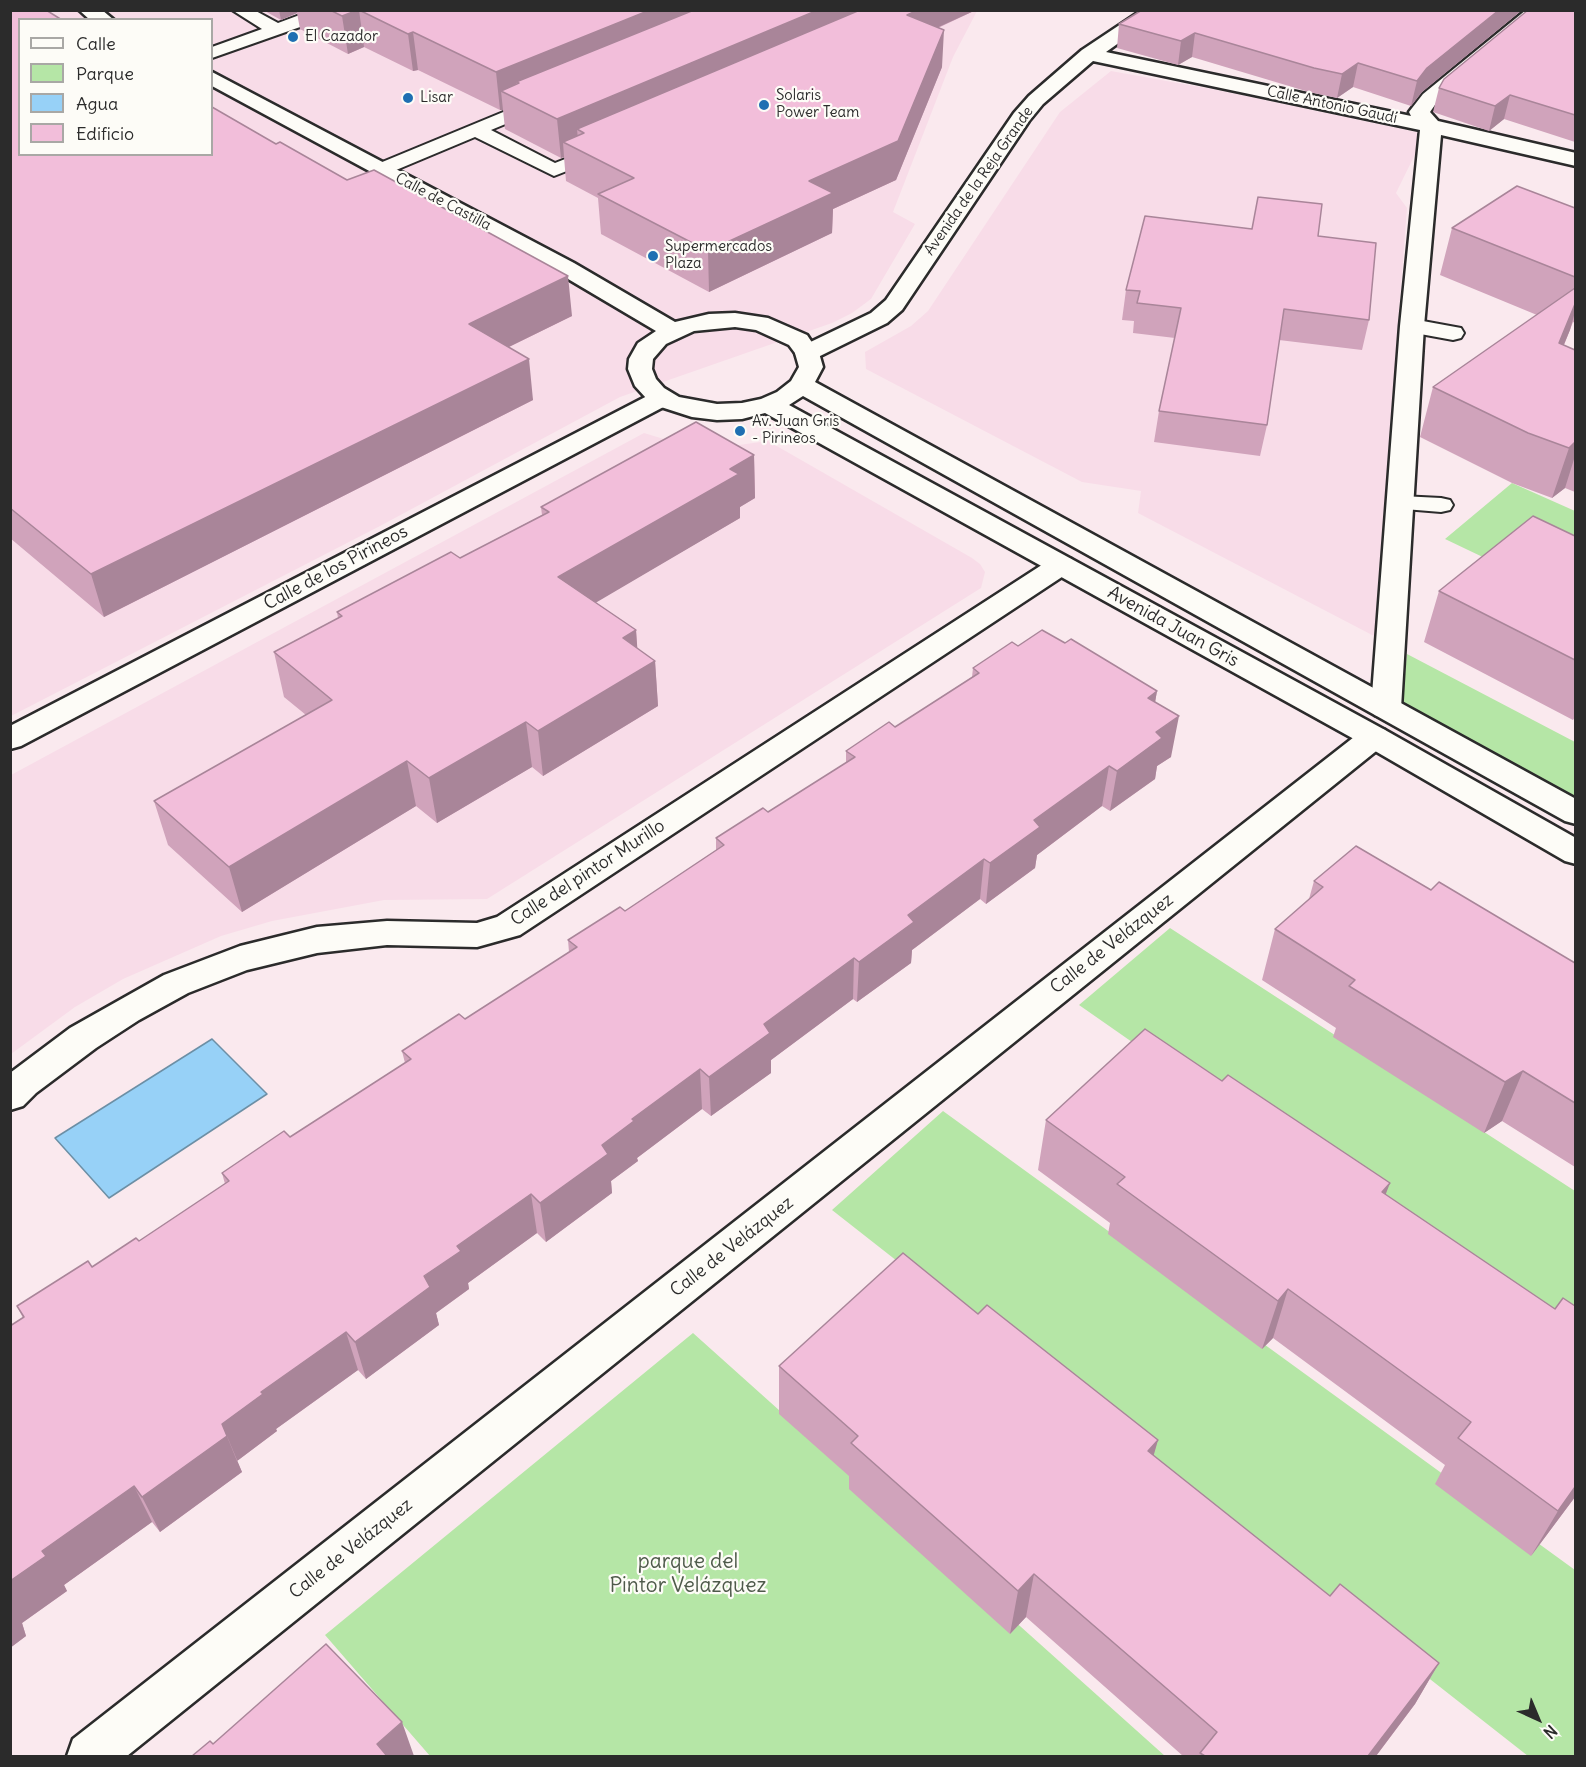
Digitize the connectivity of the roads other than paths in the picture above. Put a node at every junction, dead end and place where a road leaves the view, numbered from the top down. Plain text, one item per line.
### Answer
1 (88, 10) edge
2 (240, 10) edge
3 (331, 10) edge
4 (1156, 10) edge
5 (1538, 10) edge
6 (102, 18) edge
7 (277, 30) junction
8 (213, 53) edge
9 (1089, 54) junction
10 (213, 79) edge
11 (564, 93) edge
12 (1431, 126) junction
13 (476, 130) junction
14 (619, 142) edge
15 (1575, 160) edge
16 (382, 169) junction
17 (1412, 326) junction
18 (672, 330) junction
19 (1453, 333) dead end
20 (807, 353) junction
21 (801, 385) junction
22 (662, 398) junction
23 (769, 405) junction
24 (1401, 503) junction
25 (1441, 505) dead end
26 (1061, 565) junction
27 (1380, 722) junction
28 (10, 740) edge
29 (1575, 813) edge
30 (1575, 853) edge
31 (10, 1096) edge
32 (90, 1756) edge

1 - 6 street
2 - 7 lane
3 - 7 lane
4 - 9 street, Avenida de la Reja Grande
5 - 12 street
7 - 8 lane
9 - 12 street, Calle Antonio Gaudí
9 - 20 street, Avenida de la Reja Grande
10 - 16 street, Calle de Castilla
11 - 13 lane
12 - 15 street, Calle Antonio Gaudí
12 - 17 street
13 - 14 lane
13 - 16 lane
16 - 18 street, Calle de Castilla
17 - 19 lane
17 - 24 street
18 - 20 street
18 - 22 street
20 - 21 street
21 - 23 street
21 - 27 street, Avenida Juan Gris
22 - 23 street
22 - 28 street, Calle de los Pirineos
23 - 26 street, Avenida Juan Gris
24 - 25 lane
24 - 27 street
26 - 27 street, Avenida Juan Gris
26 - 31 street, Calle del pintor Murillo
27 - 29 street, Avenida Juan Gris
27 - 30 street, Avenida Juan Gris
27 - 32 street, Calle de Velázquez

